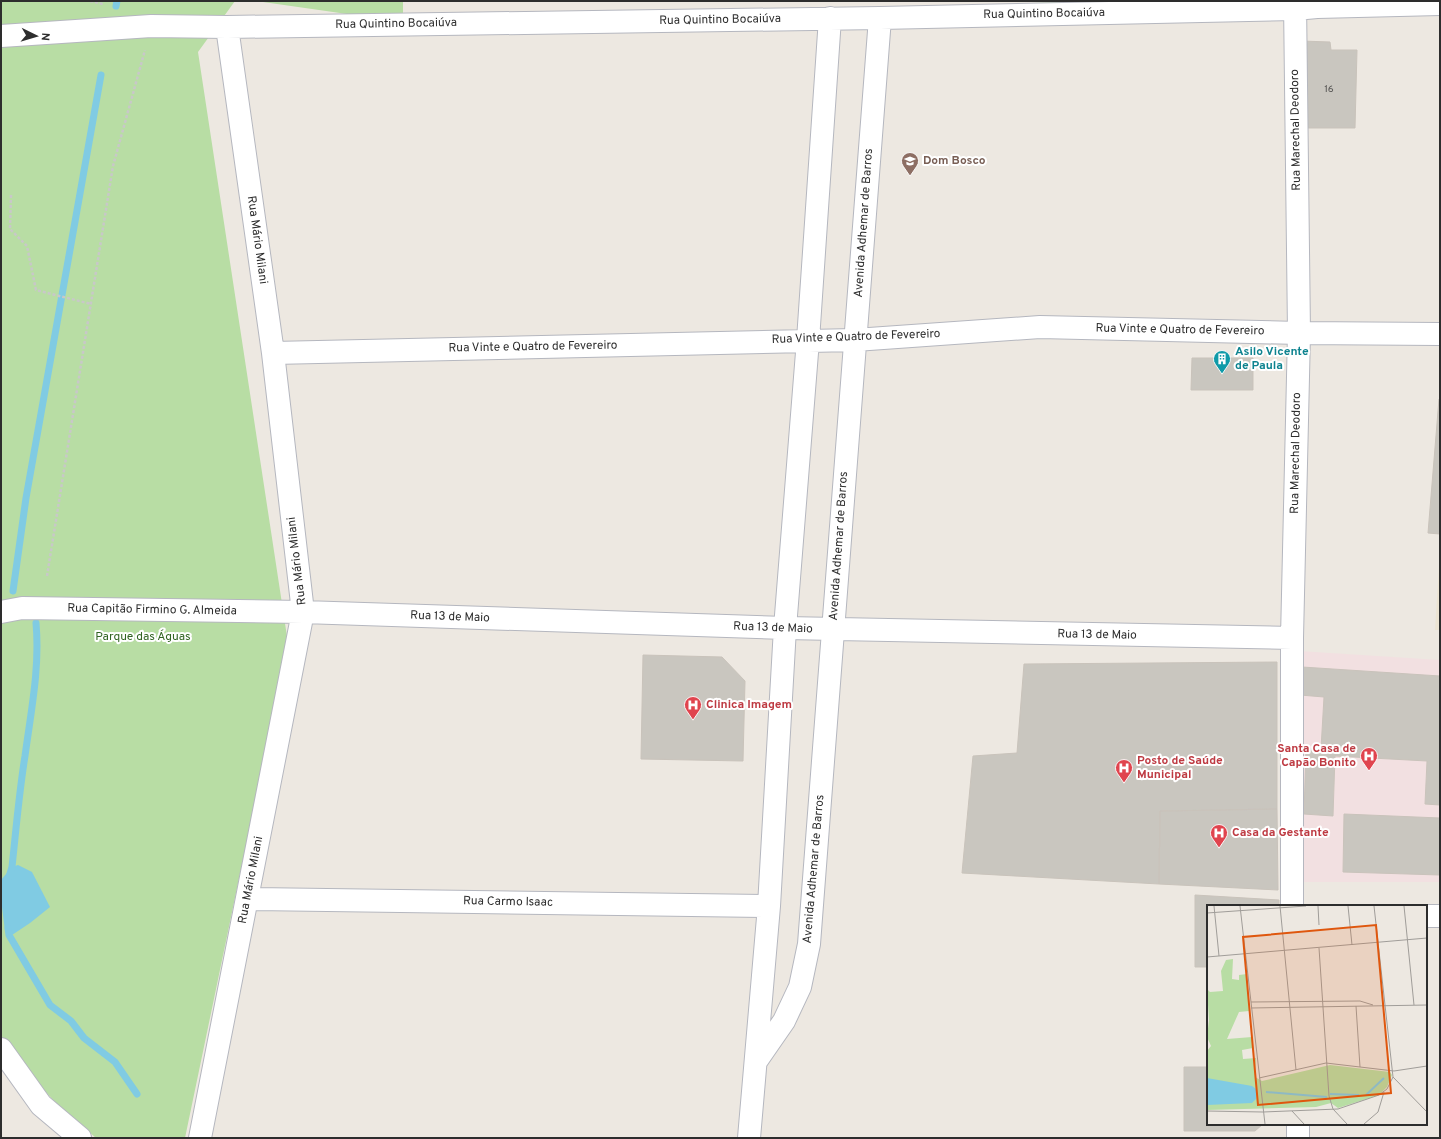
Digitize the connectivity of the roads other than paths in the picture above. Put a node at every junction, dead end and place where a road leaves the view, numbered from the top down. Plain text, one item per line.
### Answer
1 (1440, 4) edge
2 (1295, 5) edge
3 (830, 18) junction
4 (880, 18) junction
5 (227, 27) junction
6 (1, 36) edge
7 (1299, 333) junction
8 (1440, 334) edge
9 (808, 340) junction
10 (855, 340) junction
11 (273, 353) junction
12 (1, 612) edge
13 (303, 612) junction
14 (785, 628) junction
15 (833, 629) junction
16 (1292, 638) junction
17 (247, 898) junction
18 (1292, 905) edge
19 (769, 906) junction
20 (1427, 916) edge
21 (1440, 916) edge
22 (1, 1049) edge
23 (756, 1061) junction
24 (11, 1075) edge
25 (1298, 1125) edge
26 (80, 1138) edge
27 (200, 1138) edge
28 (749, 1138) edge
29 (1298, 1138) edge

1 - 2 street, Rua Quintino Bocaiúva
2 - 4 street, Rua Quintino Bocaiúva
2 - 7 street, Rua Marechal Deodoro
3 - 4 street, Rua Quintino Bocaiúva
3 - 5 street, Rua Quintino Bocaiúva
3 - 9 street, Avenida Adhemar de Barros
4 - 10 street, Avenida Adhemar de Barros
5 - 6 street, Rua Quintino Bocaiúva
5 - 11 street, Rua Mário Milani
7 - 8 street, Rua Vinte e Quatro de Fevereiro
7 - 10 street, Rua Vinte e Quatro de Fevereiro
7 - 16 street, Rua Marechal Deodoro
9 - 10 street, Rua Vinte e Quatro de Fevereiro
9 - 11 street, Rua Vinte e Quatro de Fevereiro
9 - 14 street, Avenida Adhemar de Barros
10 - 15 street, Avenida Adhemar de Barros
11 - 13 street, Rua Mário Milani
12 - 13 street, Rua Capitão Firmino G. Almeida
13 - 14 street, Rua 13 de Maio
13 - 17 street, Rua Mário Milani
14 - 15 street, Rua 13 de Maio
14 - 19 street, Avenida Adhemar de Barros
15 - 16 street, Rua 13 de Maio
15 - 23 street, Avenida Adhemar de Barros
16 - 18 street, Rua Marechal Deodoro
17 - 19 street, Rua Carmo Isaac
17 - 27 street, Rua Mário Milani
19 - 23 street, Avenida Adhemar de Barros
20 - 21 street
22 - 24 street
23 - 28 street, Avenida Adhemar de Barros
24 - 26 street
25 - 29 street

